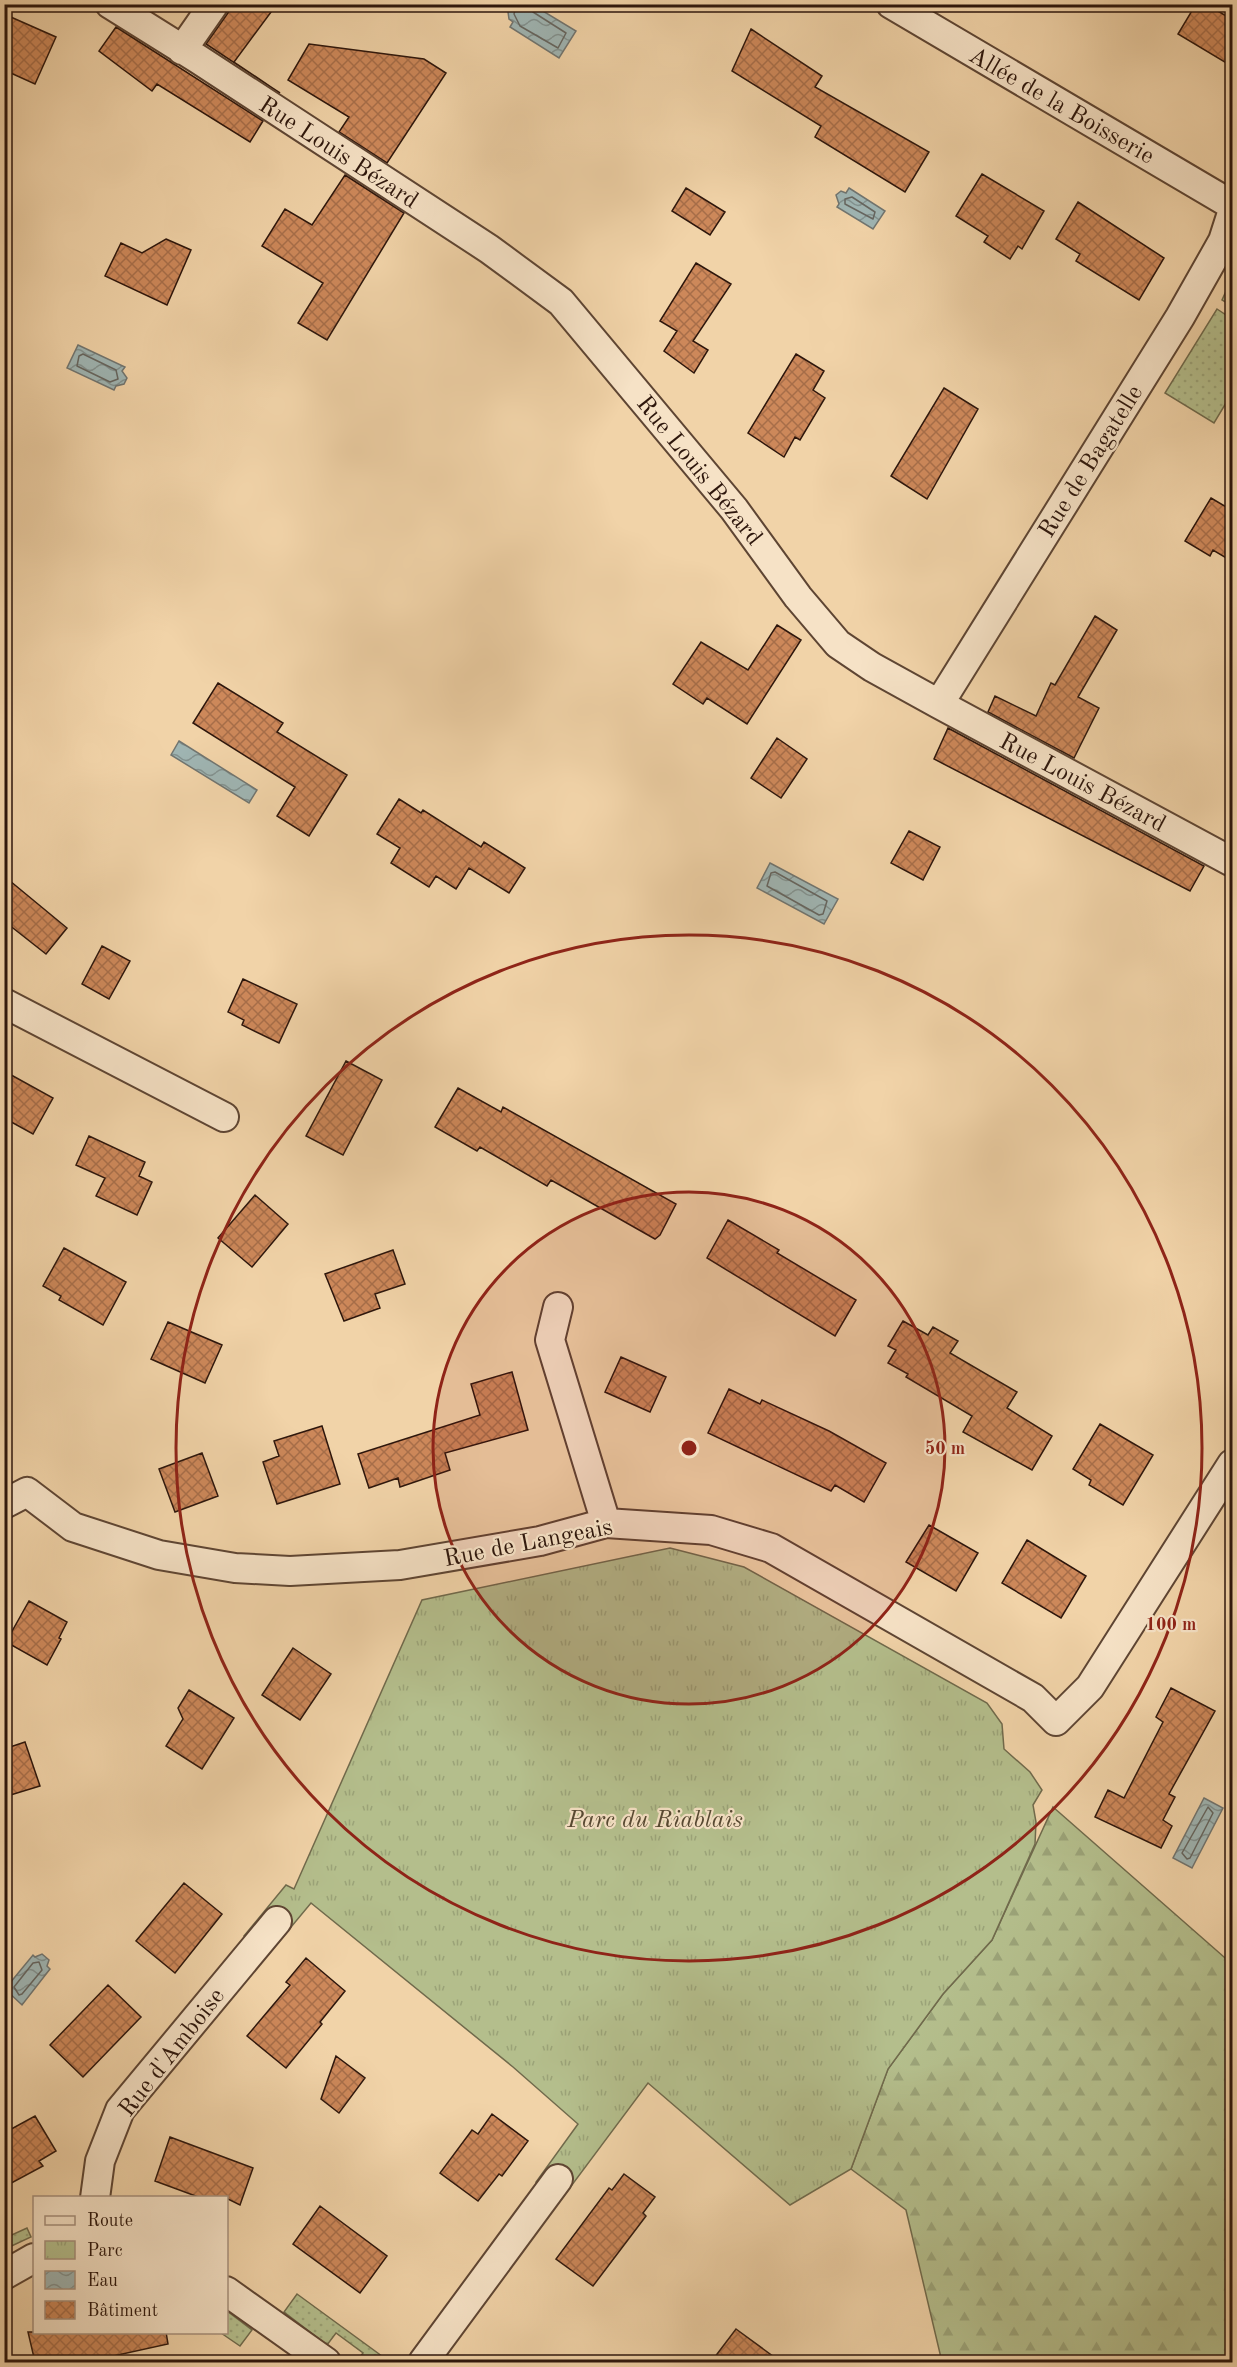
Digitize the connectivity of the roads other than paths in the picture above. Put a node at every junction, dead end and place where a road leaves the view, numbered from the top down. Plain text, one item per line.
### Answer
1 (110, 4) edge
2 (214, 4) edge
3 (891, 4) edge
4 (182, 50) junction
5 (1233, 205) edge
6 (1233, 213) edge
7 (939, 704) junction
8 (1233, 862) edge
9 (4, 1003) edge
10 (224, 1117) dead end
11 (558, 1307) dead end
12 (1233, 1464) edge
13 (4, 1504) edge
14 (606, 1523) junction
15 (277, 1921) dead end
16 (558, 2179) dead end
17 (95, 2196) edge
18 (33, 2259) edge
19 (4, 2275) edge
20 (228, 2292) edge
21 (326, 2362) edge
22 (423, 2362) edge

1 - 4 street, Rue Louis Bézard
2 - 4 street
3 - 5 street, Allée de la Boisserie
4 - 7 street, Rue Louis Bézard
6 - 7 street, Rue de Bagatelle
7 - 8 street, Rue Louis Bézard
9 - 10 street
11 - 14 street
12 - 14 street, Rue de Langeais
13 - 14 street, Rue de Langeais
15 - 17 street, Rue d'Amboise
16 - 22 street
18 - 19 street
20 - 21 street

